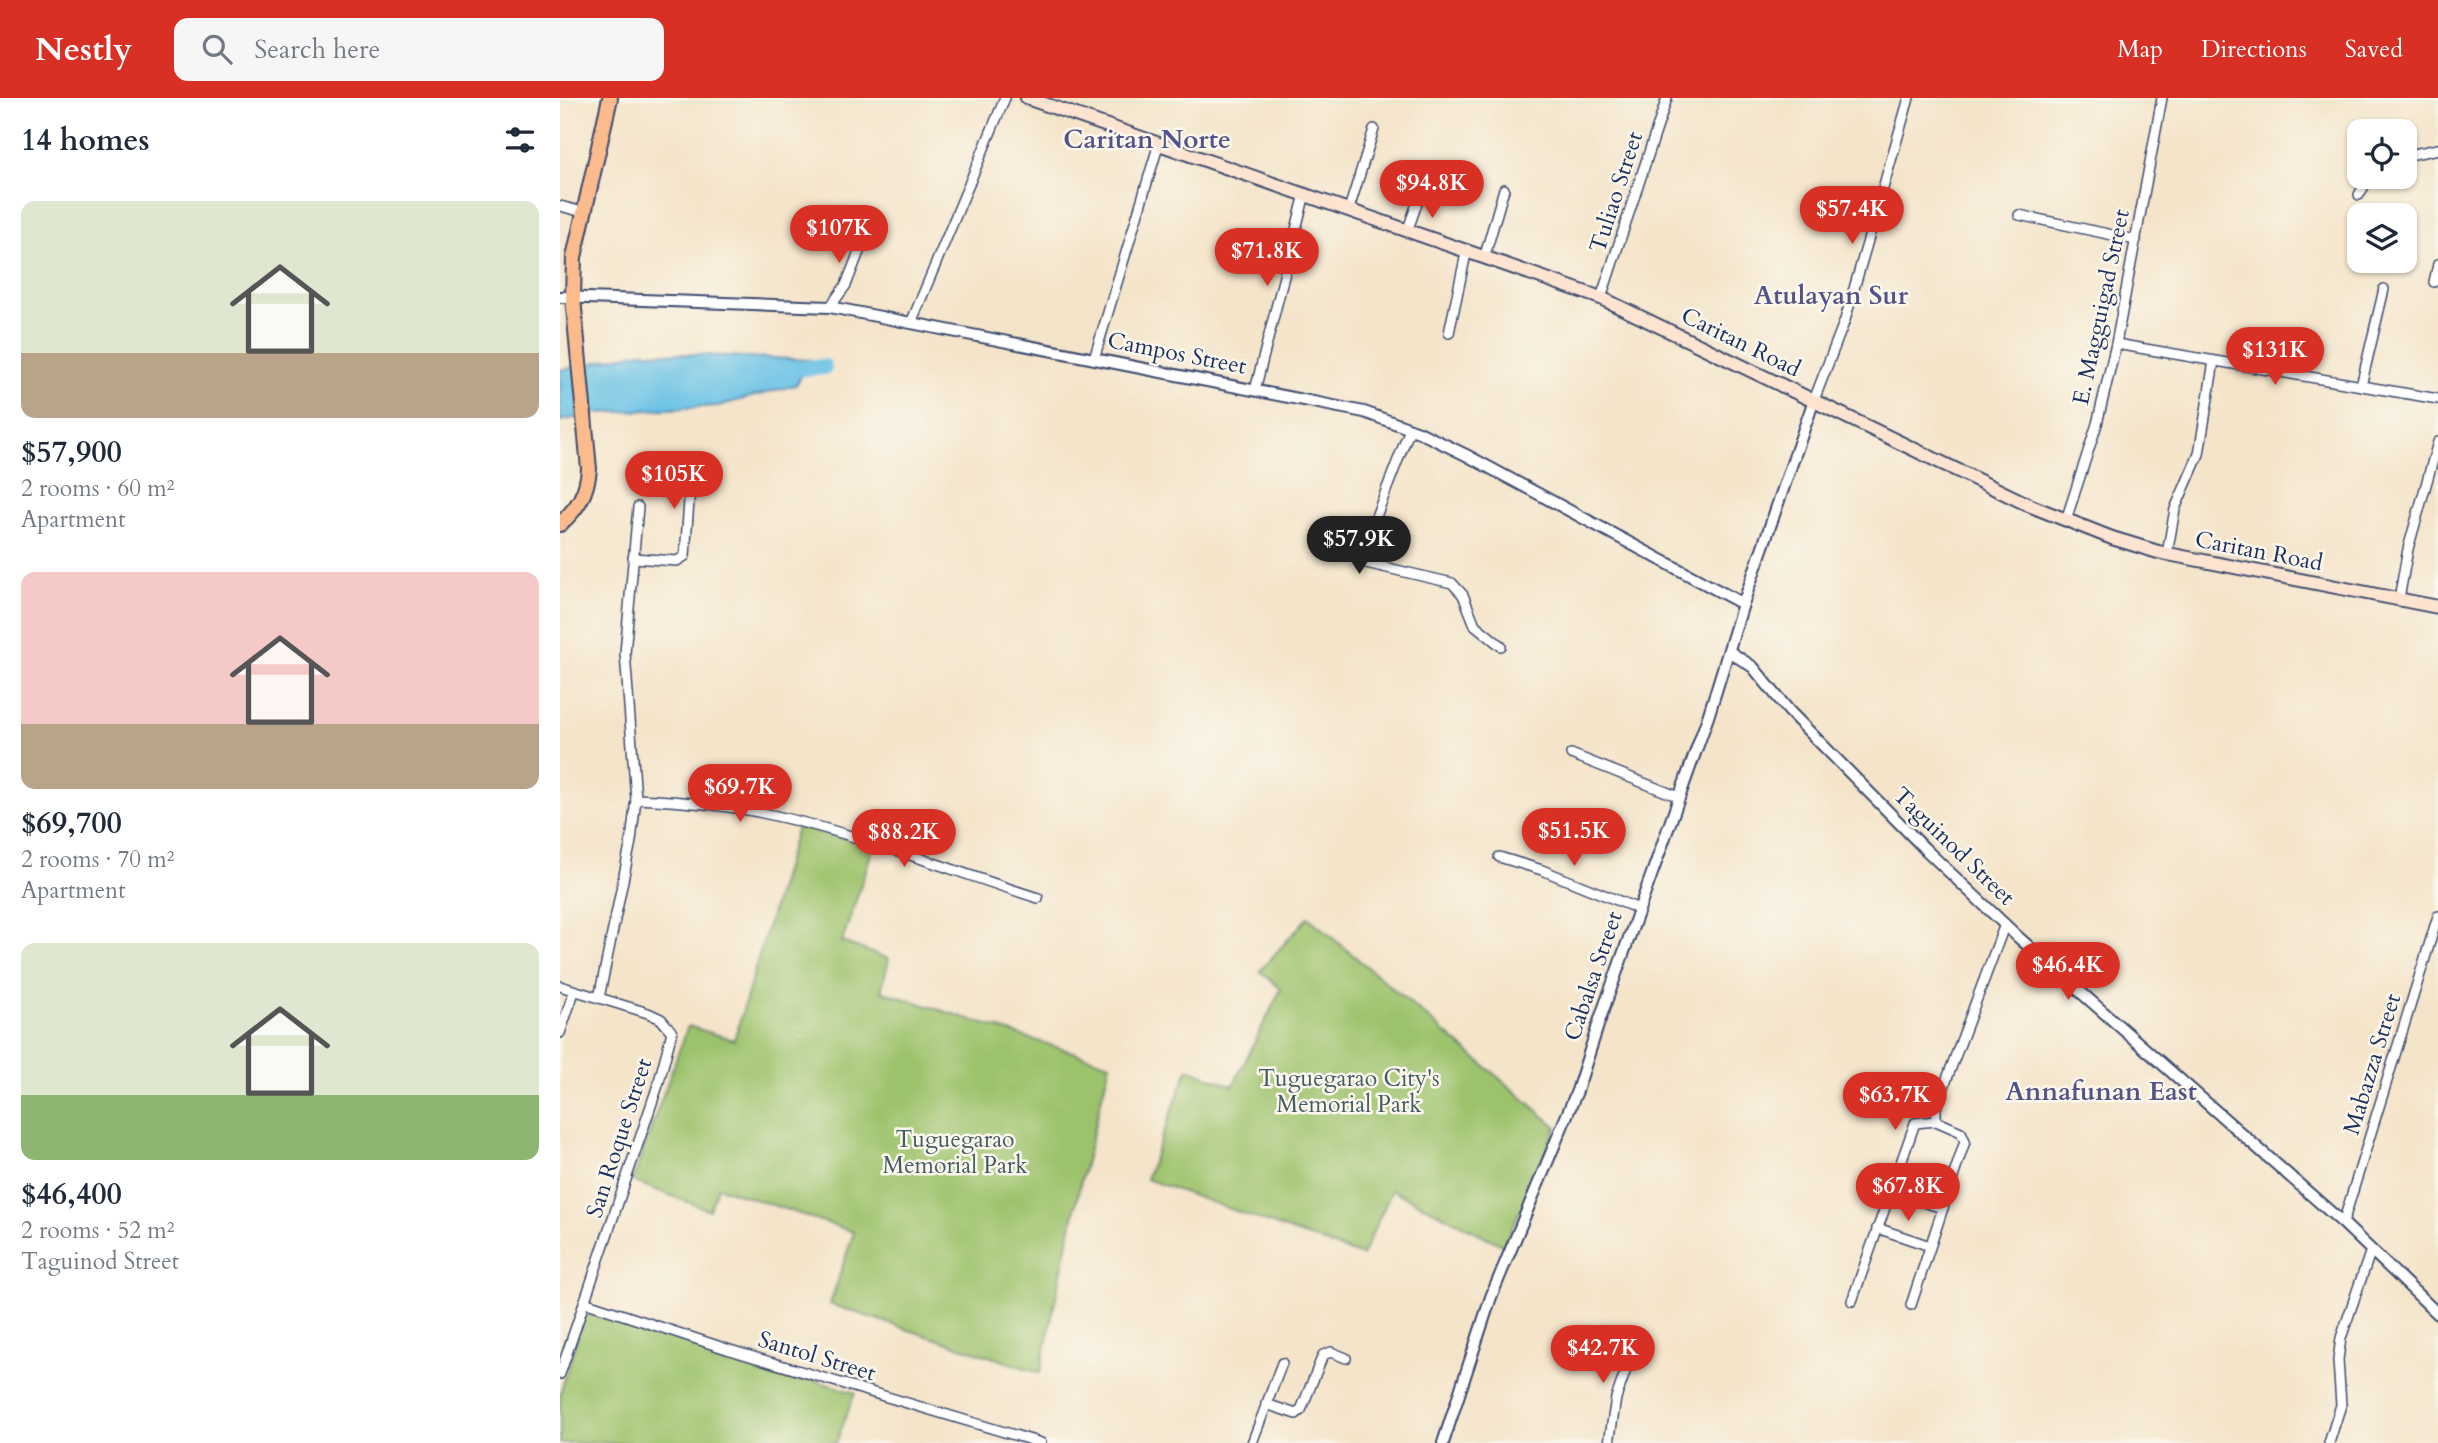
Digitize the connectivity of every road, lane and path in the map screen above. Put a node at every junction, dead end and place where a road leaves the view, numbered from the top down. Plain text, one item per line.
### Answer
1 (610, 98) edge
2 (1005, 98) edge
3 (1027, 98) edge
4 (1667, 98) edge
5 (1909, 98) edge
6 (2162, 98) edge
7 (1374, 129) dead end
8 (1159, 144) junction
9 (2438, 149) edge
10 (2417, 153) edge
11 (1426, 178) dead end
12 (1504, 189) dead end
13 (2362, 189) edge
14 (1305, 194) junction
15 (2359, 195) dead end
16 (560, 206) edge
17 (1349, 209) junction
18 (583, 212) junction
19 (2019, 215) dead end
20 (1408, 229) junction
21 (866, 234) dead end
22 (2136, 240) junction
23 (1467, 249) junction
24 (1485, 255) junction
25 (2438, 264) edge
26 (2434, 282) dead end
27 (2384, 289) dead end
28 (567, 298) edge
29 (1601, 298) junction
30 (830, 307) junction
31 (911, 323) junction
32 (1449, 333) dead end
33 (2116, 344) junction
34 (1094, 359) junction
35 (2214, 361) junction
36 (2361, 386) junction
37 (1255, 390) junction
38 (2438, 398) edge
39 (1814, 400) junction
40 (1410, 429) junction
41 (2438, 442) edge
42 (691, 473) dead end
43 (638, 507) dead end
44 (2066, 520) junction
45 (560, 524) edge
46 (2167, 554) junction
47 (632, 558) junction
48 (2399, 599) junction
49 (1743, 604) junction
50 (2438, 607) edge
51 (1501, 646) dead end
52 (1730, 652) junction
53 (1571, 754) dead end
54 (1679, 797) junction
55 (636, 799) junction
56 (1499, 857) dead end
57 (1038, 898) dead end
58 (1639, 909) junction
59 (2438, 916) edge
60 (2005, 925) junction
61 (560, 986) edge
62 (574, 992) junction
63 (599, 998) junction
64 (560, 1033) edge
65 (1936, 1121) junction
66 (1889, 1192) junction
67 (1943, 1208) junction
68 (2343, 1223) junction
69 (1877, 1228) junction
70 (1930, 1246) junction
71 (2371, 1250) junction
72 (1852, 1301) dead end
73 (584, 1302) junction
74 (1911, 1304) dead end
75 (2438, 1314) edge
76 (1587, 1343) dead end
77 (564, 1347) edge
78 (1346, 1358) dead end
79 (1282, 1363) dead end
80 (560, 1374) edge
81 (1266, 1404) junction
82 (1041, 1443) edge
83 (1252, 1443) edge
84 (1443, 1443) edge
85 (1609, 1443) edge
86 (2329, 1443) edge

1 - 18 highway
2 - 31 street
3 - 8 main road, Caritan Road
4 - 29 street, Tuliao Street
5 - 39 street
6 - 22 street, E. Magguigad Street
7 - 17 street
8 - 14 main road, Caritan Road
8 - 34 street
9 - 10 street
11 - 20 street
12 - 24 street
13 - 15 street
14 - 17 main road, Caritan Road
14 - 37 street
16 - 18 street
17 - 20 main road, Caritan Road
18 - 28 highway
19 - 22 street
20 - 23 main road, Caritan Road
21 - 30 street
22 - 33 street, E. Magguigad Street
23 - 24 main road, Caritan Road
23 - 32 street
24 - 29 main road, Caritan Road
25 - 26 street
27 - 36 street
28 - 30 street, Campos Street
28 - 45 highway
29 - 39 main road, Caritan Road
30 - 31 street, Campos Street
31 - 34 street, Campos Street
33 - 35 street
33 - 44 street, E. Magguigad Street
34 - 37 street, Campos Street
35 - 36 street
35 - 46 street
36 - 38 street
37 - 40 street, Campos Street
39 - 44 main road, Caritan Road
39 - 49 street, Cabalsa Street
40 - 49 street, Campos Street
40 - 51 street
41 - 48 street
42 - 47 street
43 - 47 street
44 - 46 main road, Caritan Road
46 - 48 main road, Caritan Road
47 - 55 street
48 - 50 main road, Caritan Road
49 - 52 street, Cabalsa Street
52 - 54 street, Cabalsa Street
52 - 60 street, Taguinod Street
53 - 54 street
54 - 58 street, Cabalsa Street
55 - 57 street
55 - 63 street
56 - 58 street
58 - 84 street, Cabalsa Street
59 - 68 street, Mabazza Street
60 - 65 street
60 - 68 street, Taguinod Street
61 - 62 street, San Roque Street
62 - 63 street, San Roque Street
62 - 64 street
63 - 73 street, San Roque Street
65 - 66 street
65 - 67 street
66 - 67 street
66 - 69 street
67 - 70 street
68 - 71 street, Taguinod Street
69 - 70 street
69 - 72 street
70 - 74 street
71 - 75 street, Taguinod Street
71 - 86 street
73 - 77 street, San Roque Street
73 - 82 street, Santol Street
76 - 85 street
77 - 80 street, San Roque Street
78 - 81 street
79 - 81 street
81 - 83 street

